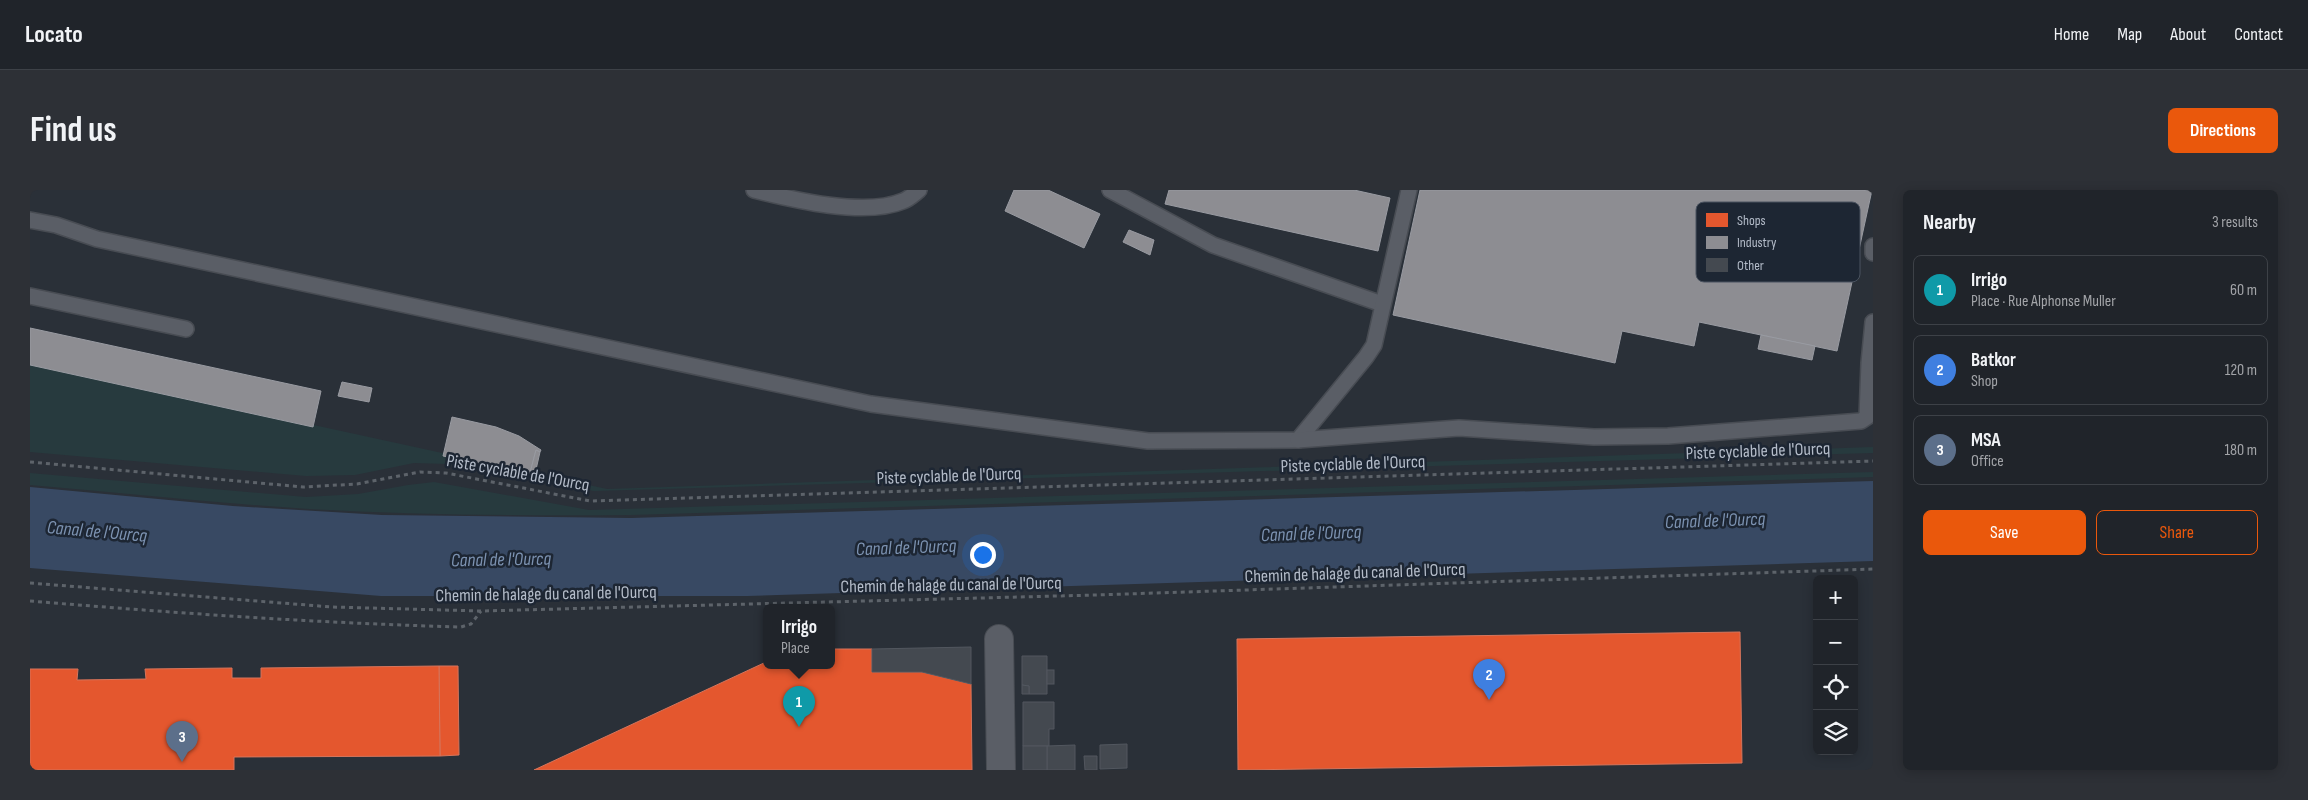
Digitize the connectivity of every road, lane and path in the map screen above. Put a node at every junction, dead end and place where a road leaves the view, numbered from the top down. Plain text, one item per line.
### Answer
1 (754, 190) edge
2 (919, 190) edge
3 (1110, 190) edge
4 (1408, 190) edge
5 (30, 220) edge
6 (1873, 246) edge
7 (1873, 253) edge
8 (30, 296) edge
9 (1382, 304) junction
10 (1873, 322) edge
11 (186, 330) dead end
12 (1298, 440) junction
13 (1873, 461) edge
14 (30, 462) edge
15 (1873, 569) edge
16 (30, 583) edge
17 (30, 601) edge
18 (481, 611) junction
19 (999, 639) dead end
20 (1001, 770) edge

1 - 2 lane
3 - 9 lane
4 - 9 lane
5 - 12 lane
6 - 7 lane
8 - 11 lane
9 - 12 lane
10 - 12 lane
13 - 14 path, Piste cyclable de l'Ourcq
15 - 18 path, Chemin de halage du canal de l'Ourcq
16 - 18 path, Chemin de halage du canal de l'Ourcq
17 - 18 path
19 - 20 street

